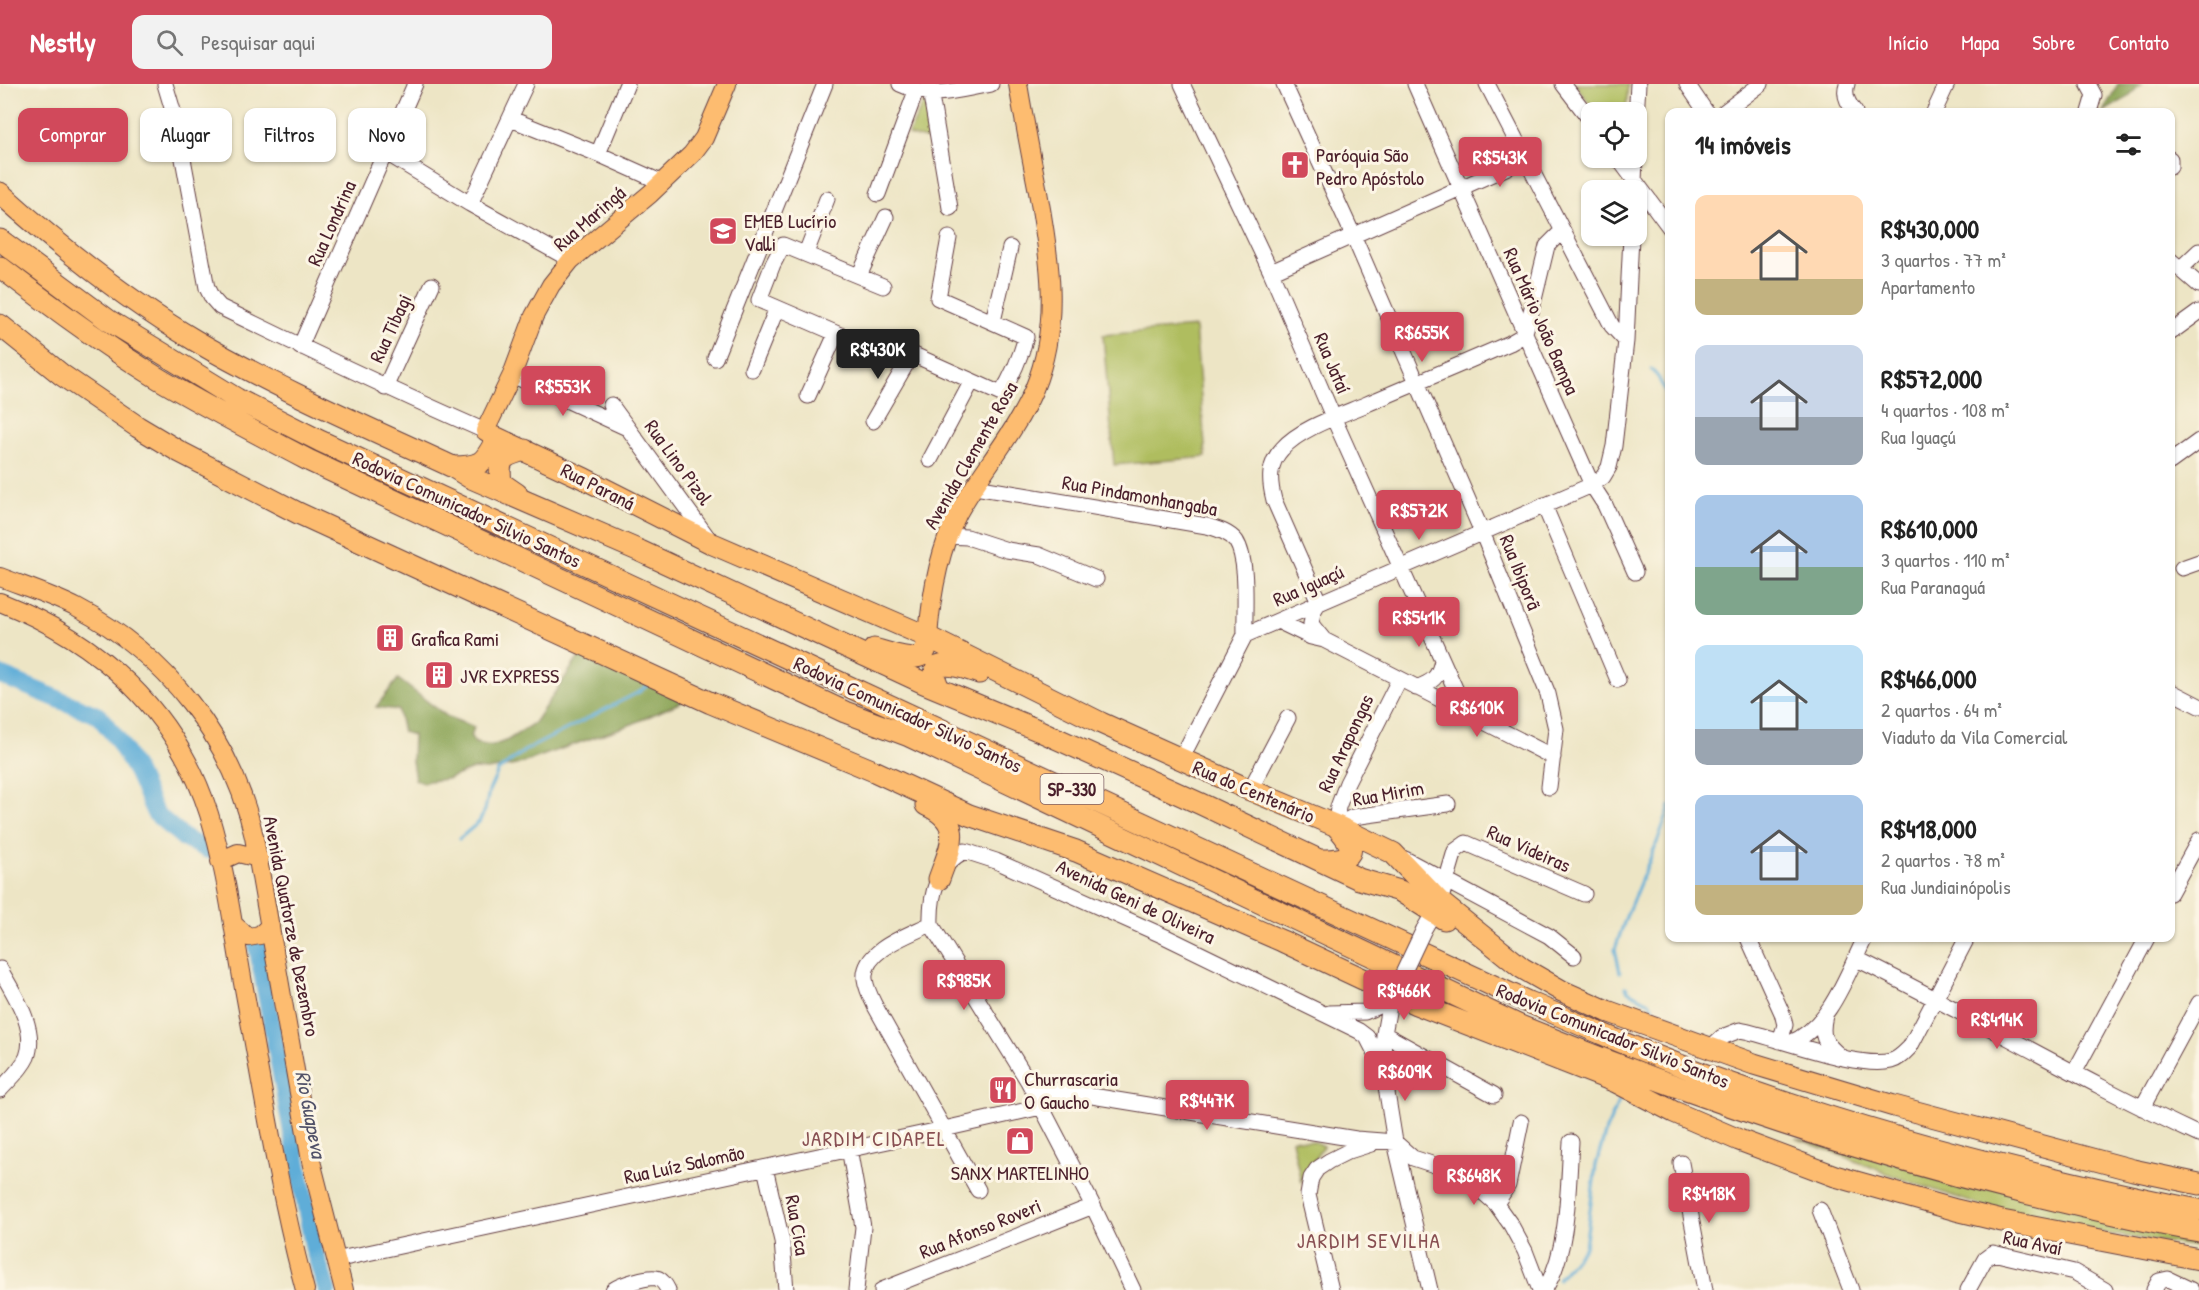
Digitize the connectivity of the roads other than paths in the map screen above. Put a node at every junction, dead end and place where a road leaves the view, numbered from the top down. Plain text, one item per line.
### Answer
1 (165, 84) edge
2 (415, 84) edge
3 (526, 84) edge
4 (627, 84) edge
5 (727, 84) edge
6 (825, 84) edge
7 (900, 84) edge
8 (991, 84) edge
9 (1018, 84) edge
10 (1182, 84) edge
11 (1284, 84) edge
12 (1415, 84) edge
13 (1487, 84) edge
14 (1563, 84) edge
15 (1638, 84) edge
16 (1687, 84) edge
17 (1761, 84) edge
18 (1847, 84) edge
19 (1947, 84) edge
20 (2095, 88) edge
21 (926, 90) edge
22 (1637, 102) edge
23 (404, 108) edge
24 (1581, 108) edge
25 (1703, 108) edge
26 (1729, 108) edge
27 (1852, 108) edge
28 (1937, 108) edge
29 (2091, 108) edge
30 (511, 119) junction
31 (598, 153) junction
32 (1526, 159) junction
33 (381, 162) edge
34 (401, 162) edge
35 (1460, 188) junction
36 (657, 189) junction
37 (0, 193) edge
38 (878, 195) dead end
39 (827, 199) dead end
40 (1647, 201) edge
41 (470, 204) junction
42 (950, 208) dead end
43 (886, 217) dead end
44 (1665, 222) edge
45 (0, 223) edge
46 (1562, 231) junction
47 (1353, 235) junction
48 (949, 237) dead end
49 (0, 240) edge
50 (1631, 246) edge
51 (1010, 248) dead end
52 (2199, 251) edge
53 (806, 253) junction
54 (755, 257) junction
55 (571, 260) junction
56 (773, 264) junction
57 (2175, 264) edge
58 (0, 267) edge
59 (1271, 272) junction
60 (748, 274) junction
61 (859, 276) junction
62 (55, 280) junction
63 (766, 282) junction
64 (432, 285) dead end
65 (2199, 285) edge
66 (883, 286) dead end
67 (777, 308) junction
68 (2199, 312) edge
69 (993, 321) junction
70 (3, 327) edge
71 (2175, 329) edge
72 (836, 334) junction
73 (1524, 335) junction
74 (854, 341) dead end
75 (1626, 341) junction
76 (300, 347) junction
77 (715, 358) dead end
78 (1020, 358) junction
79 (752, 369) dead end
80 (512, 375) junction
81 (1013, 375) junction
82 (1037, 379) junction
83 (972, 381) junction
84 (1416, 383) junction
85 (385, 388) junction
86 (808, 396) dead end
87 (611, 405) dead end
88 (1334, 419) junction
89 (873, 421) dead end
90 (628, 428) junction
91 (491, 434) junction
92 (2199, 441) edge
93 (525, 450) junction
94 (2175, 458) edge
95 (486, 459) junction
96 (930, 460) dead end
97 (453, 467) junction
98 (501, 483) junction
99 (1592, 485) junction
100 (975, 487) junction
101 (1544, 505) junction
102 (537, 507) junction
103 (1482, 532) junction
104 (948, 536) junction
105 (713, 544) junction
106 (2199, 562) edge
107 (1400, 567) junction
108 (2182, 568) dead end
109 (1635, 572) dead end
110 (0, 577) edge
111 (1096, 579) dead end
112 (0, 602) edge
113 (1319, 602) junction
114 (1278, 621) junction
115 (802, 626) junction
116 (1245, 635) junction
117 (928, 636) junction
118 (1324, 640) junction
119 (1442, 660) junction
120 (1399, 680) junction
121 (1618, 680) dead end
122 (1416, 688) junction
123 (939, 689) junction
124 (2175, 693) edge
125 (1048, 698) junction
126 (2199, 706) edge
127 (1467, 715) junction
128 (1288, 718) dead end
129 (1553, 757) junction
130 (1181, 759) junction
131 (874, 771) junction
132 (1550, 787) dead end
133 (1250, 790) junction
134 (1448, 804) dead end
135 (1336, 826) junction
136 (2199, 840) edge
137 (1393, 853) junction
138 (258, 858) junction
139 (1321, 860) junction
140 (220, 861) junction
141 (939, 879) junction
142 (1445, 880) junction
143 (2175, 884) edge
144 (1584, 894) dead end
145 (1429, 912) junction
146 (234, 924) junction
147 (931, 924) junction
148 (270, 926) junction
149 (1750, 942) edge
150 (1863, 942) edge
151 (1965, 942) edge
152 (2145, 942) edge
153 (1574, 956) dead end
154 (1855, 958) junction
155 (0, 969) edge
156 (1936, 998) junction
157 (1390, 1001) junction
158 (2199, 1003) edge
159 (1323, 1012) junction
160 (1826, 1015) junction
161 (1384, 1034) junction
162 (1785, 1042) junction
163 (1709, 1049) junction
164 (1842, 1058) junction
165 (1609, 1063) junction
166 (1383, 1068) junction
167 (2074, 1073) junction
168 (1028, 1081) junction
169 (0, 1090) edge
170 (1086, 1094) junction
171 (1494, 1095) dead end
172 (1041, 1107) junction
173 (2142, 1108) junction
174 (1521, 1122) dead end
175 (944, 1130) junction
176 (2199, 1135) edge
177 (1377, 1142) junction
178 (1395, 1142) junction
179 (1571, 1142) dead end
180 (849, 1148) junction
181 (1681, 1163) dead end
182 (765, 1168) junction
183 (2199, 1184) edge
184 (978, 1190) dead end
185 (1496, 1204) junction
186 (1093, 1206) junction
187 (1820, 1210) dead end
188 (1956, 1210) junction
189 (2199, 1210) edge
190 (2199, 1231) edge
191 (2199, 1259) edge
192 (335, 1260) junction
193 (2157, 1286) edge
194 (305, 1290) edge
195 (344, 1290) edge
196 (613, 1290) edge
197 (668, 1290) edge
198 (786, 1290) edge
199 (856, 1290) edge
200 (882, 1290) edge
201 (1133, 1290) edge
202 (1331, 1290) edge
203 (1430, 1290) edge
204 (1542, 1290) edge
205 (1705, 1290) edge
206 (1851, 1290) edge
207 (1968, 1290) edge
208 (2105, 1290) edge
209 (2192, 1290) edge

1 - 76 street, Rua Paraná
2 - 23 street, Rua Londrina
3 - 30 street
4 - 31 street
5 - 36 main road, Rua Maringá
6 - 54 street
7 - 21 street
8 - 21 street
9 - 82 main road, Avenida Clemente Rosa
10 - 59 street, Rua Jataí
11 - 47 street, Rua Ibiporã
12 - 35 street, Rua Mário João Bampa
13 - 32 street
14 - 24 street
15 - 22 street
16 - 25 street
17 - 26 street
18 - 27 street
19 - 28 street
20 - 29 street
21 - 38 street
21 - 42 street
30 - 31 street
30 - 41 street
31 - 36 street
32 - 35 street
32 - 46 street
33 - 76 street, Rua Londrina
34 - 41 street
35 - 47 street
35 - 73 street, Rua Mário João Bampa
36 - 55 main road, Rua Maringá
37 - 97 highway
39 - 53 street
40 - 44 street
41 - 55 street
43 - 61 street
45 - 62 highway
46 - 73 street
46 - 75 street
47 - 59 street
47 - 84 street, Rua Ibiporã
48 - 69 street
49 - 62 highway, Rodovia Comunicador Silvio Santos / SP-330
50 - 75 street
51 - 69 street
52 - 57 street
53 - 56 street
53 - 61 street
54 - 56 street
54 - 60 street
55 - 80 main road, Rua Maringá
56 - 63 street
57 - 65 street
58 - 165 highway, Rodovia Comunicador Silvio Santos / SP-330
59 - 88 street, Rua Jataí
60 - 63 street
60 - 77 street
61 - 66 street
62 - 189 highway, Rodovia Comunicador Silvio Santos / SP-330
63 - 67 street
64 - 85 street, Rua Tibagi
67 - 72 street
67 - 79 street
68 - 71 street
69 - 78 street
70 - 131 highway
72 - 74 street
72 - 86 street
73 - 84 street
73 - 99 street, Rua Mário João Bampa
75 - 99 street, Rua Iguaçú
76 - 85 street, Rua Paraná
78 - 81 street
78 - 82 street
80 - 90 street
80 - 91 main road, Rua Maringá
81 - 82 street
81 - 83 street
82 - 100 main road, Avenida Clemente Rosa
83 - 89 street
83 - 96 street
84 - 88 street
84 - 103 street, Rua Ibiporã
85 - 91 street, Rua Paraná
87 - 90 street, Rua Lino Pizol
88 - 107 street, Rua Jataí
88 - 113 street
90 - 105 street, Rua Lino Pizol
91 - 93 highway, Rua Paraná
91 - 95 highway
92 - 94 street
93 - 98 highway
93 - 105 highway, Rua Paraná
95 - 97 highway
95 - 98 highway
97 - 102 highway
98 - 102 highway
99 - 101 street, Rua Iguaçú
99 - 109 street, Rua Mário João Bampa
100 - 104 main road, Avenida Clemente Rosa
100 - 116 street, Rua Pindamonhangaba
101 - 103 street, Rua Iguaçú
101 - 121 street
102 - 115 highway
103 - 107 street, Rua Iguaçú
103 - 129 street, Rua Ibiporã
104 - 111 street
104 - 117 main road, Avenida Clemente Rosa
105 - 117 highway, Rua Paraná
106 - 108 street
107 - 113 street, Rua Iguaçú
107 - 119 street, Rua Jataí
110 - 138 main road, Avenida Quatorze de Dezembro
112 - 140 main road
113 - 114 street, Rua Iguaçú
113 - 118 street
114 - 116 street, Rua Iguaçú
114 - 118 street
115 - 117 highway
115 - 123 highway
116 - 130 street
117 - 125 highway, Rua do Centenário
118 - 120 street
119 - 122 street
119 - 127 street, Rua Jataí
120 - 122 street
120 - 135 street, Rua Arapongas
122 - 127 street
123 - 125 highway
123 - 139 highway
124 - 126 street
125 - 130 highway, Rua do Centenário
127 - 129 street
128 - 133 street
129 - 132 street, Rua Ibiporã
130 - 133 highway, Rua do Centenário
131 - 141 highway
131 - 188 highway
133 - 135 highway, Rua do Centenário
134 - 135 street, Rua Mirim
135 - 137 highway, Rua do Centenário
135 - 139 highway
136 - 143 street
137 - 142 street, Rua do Centenário
137 - 145 highway
138 - 140 main road
138 - 148 main road, Avenida Quatorze de Dezembro
139 - 145 highway
140 - 146 main road
141 - 147 street
141 - 159 street, Avenida Geni de Oliveira
142 - 144 street, Rua Videiras
142 - 145 street
142 - 153 street, Rua do Centenário
145 - 157 street, bridge
145 - 163 highway
146 - 148 main road
146 - 194 main road
147 - 168 street
147 - 175 street
148 - 192 main road, Avenida Quatorze de Dezembro
149 - 162 street
150 - 154 street
151 - 156 street
152 - 167 street
154 - 156 street
154 - 160 street
155 - 169 street
156 - 164 street
156 - 167 street
157 - 159 street
157 - 161 street
158 - 173 street
159 - 166 street, Avenida Geni de Oliveira
160 - 162 street
160 - 164 street
161 - 166 street
161 - 171 street
162 - 163 street
162 - 164 street
163 - 183 highway
165 - 188 highway
165 - 190 highway, Rodovia Comunicador Silvio Santos / SP-330
166 - 178 street
167 - 173 street
168 - 170 street
168 - 172 street
170 - 172 street, Rua Luíz Salomão
170 - 177 street
172 - 175 street, Rua Luíz Salomão
172 - 186 street
173 - 176 street
174 - 185 street
175 - 180 street, Rua Luíz Salomão
175 - 184 street
177 - 178 street
177 - 202 street
178 - 185 street
178 - 203 street
179 - 204 street
180 - 182 street, Rua Luíz Salomão
180 - 199 street
181 - 205 street
182 - 192 street, Rua Luíz Salomão
182 - 198 street, Rua Cica
185 - 204 street
186 - 200 street, Rua Afonso Roveri
186 - 201 street
187 - 206 street
188 - 191 highway
192 - 195 main road, Avenida Quatorze de Dezembro
193 - 209 street
196 - 197 street
207 - 208 street, Rua Avaí

